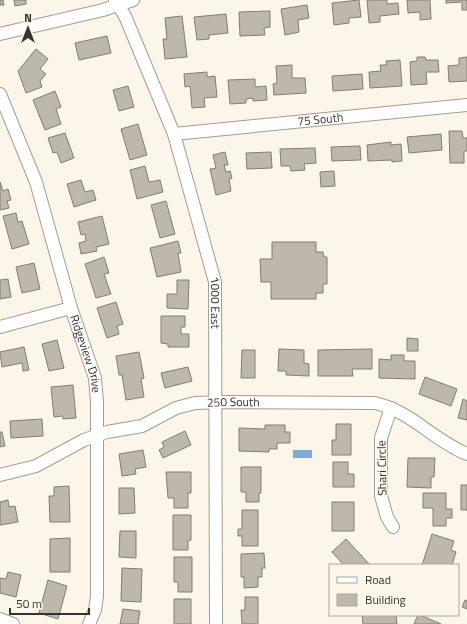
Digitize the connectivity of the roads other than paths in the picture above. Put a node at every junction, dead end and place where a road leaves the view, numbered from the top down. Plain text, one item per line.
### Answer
1 (133, 0) edge
2 (117, 2) edge
3 (0, 34) edge
4 (0, 94) edge
5 (467, 105) edge
6 (174, 134) junction
7 (71, 308) junction
8 (0, 327) edge
9 (216, 402) junction
10 (391, 408) junction
11 (96, 436) junction
12 (467, 454) edge
13 (0, 475) edge
14 (393, 527) dead end
15 (0, 619) edge
16 (13, 624) edge
17 (90, 624) edge
18 (216, 624) edge

1 - 2 street
2 - 3 street
2 - 6 street, 1000 East
4 - 7 street, Ridgeview Drive
5 - 6 street, 75 South
6 - 9 street, 1000 East
7 - 8 street
7 - 11 street, Ridgeview Drive
9 - 10 street, 250 South
9 - 11 street, 250 South
9 - 18 street, 1000 East
10 - 12 street, 250 South
10 - 14 street, Shari Circle
11 - 13 street, 250 South
11 - 17 street, Ridgeview Drive
15 - 16 street

